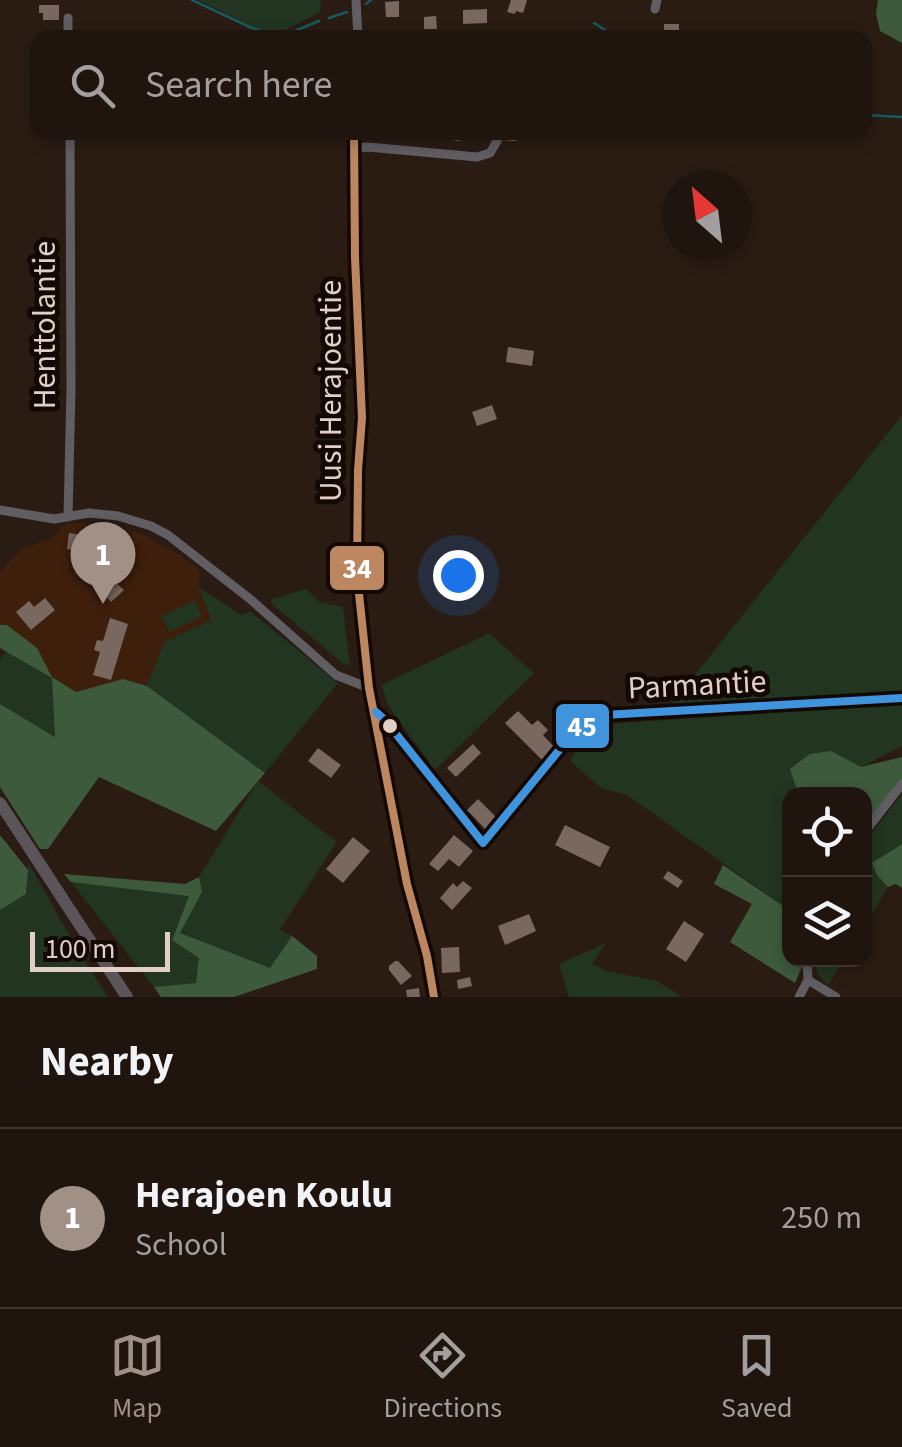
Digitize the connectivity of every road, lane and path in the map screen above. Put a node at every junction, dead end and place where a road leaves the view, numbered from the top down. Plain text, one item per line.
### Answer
1 (356, 0) edge
2 (68, 18) dead end
3 (68, 30) edge
4 (358, 30) edge
5 (70, 140) edge
6 (354, 140) edge
7 (497, 140) edge
8 (354, 148) junction
9 (0, 510) edge
10 (68, 516) junction
11 (369, 688) junction
12 (902, 698) edge
13 (374, 710) junction
14 (902, 784) edge
15 (0, 803) edge
16 (872, 823) edge
17 (807, 967) edge
18 (808, 980) junction
19 (127, 997) edge
20 (434, 997) edge
21 (799, 997) edge
22 (836, 997) edge

1 - 4 street
2 - 3 street
5 - 10 street, Henttolantie
6 - 8 street, Uusi Herajoentie
7 - 8 street
8 - 11 street, Uusi Herajoentie
9 - 10 street
10 - 11 street
11 - 13 street, Uusi Herajoentie
12 - 13 street, Parmantie
13 - 20 street, Uusi Herajoentie
14 - 16 street
15 - 19 main road
17 - 18 street
18 - 21 street
18 - 22 street

